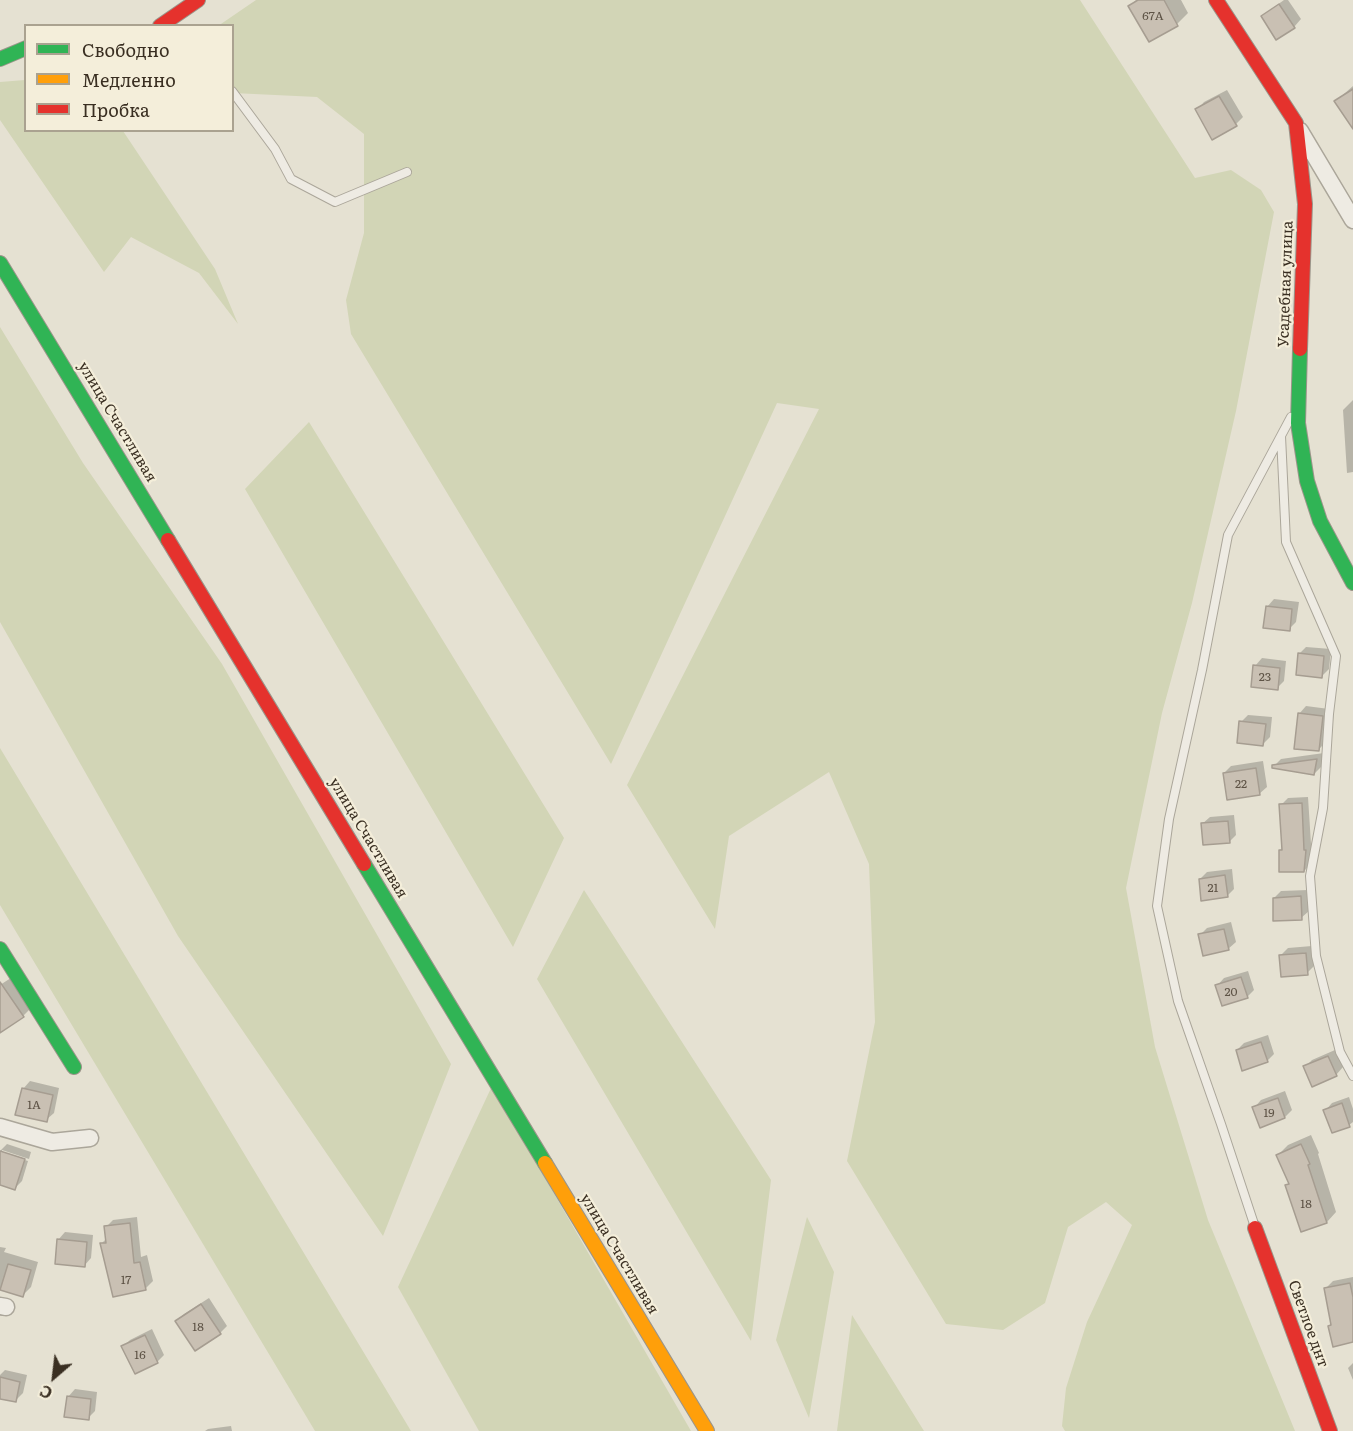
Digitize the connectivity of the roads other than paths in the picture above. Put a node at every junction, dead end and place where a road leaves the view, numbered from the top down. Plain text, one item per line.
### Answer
1 (198, 0) edge
2 (1216, 0) edge
3 (164, 24) edge
4 (24, 49) edge
5 (0, 60) edge
6 (234, 94) edge
7 (1296, 123) junction
8 (407, 172) dead end
9 (1353, 220) edge
10 (0, 263) edge
11 (1299, 401) junction
12 (1281, 434) junction
13 (1353, 583) edge
14 (0, 949) edge
15 (74, 1067) dead end
16 (1353, 1076) edge
17 (0, 1127) edge
18 (90, 1138) dead end
19 (1255, 1228) joint
20 (707, 1431) edge
21 (1330, 1431) edge

1 - 3 street
2 - 7 street, Усадебная улица
4 - 5 street
6 - 8 lane
7 - 9 street
7 - 11 street, Усадебная улица
10 - 20 street, улица Счастливая
11 - 12 lane
11 - 13 street, Усадебная улица
12 - 16 lane
12 - 19 lane
14 - 15 street
17 - 18 street
19 - 21 street, Светлое днт

